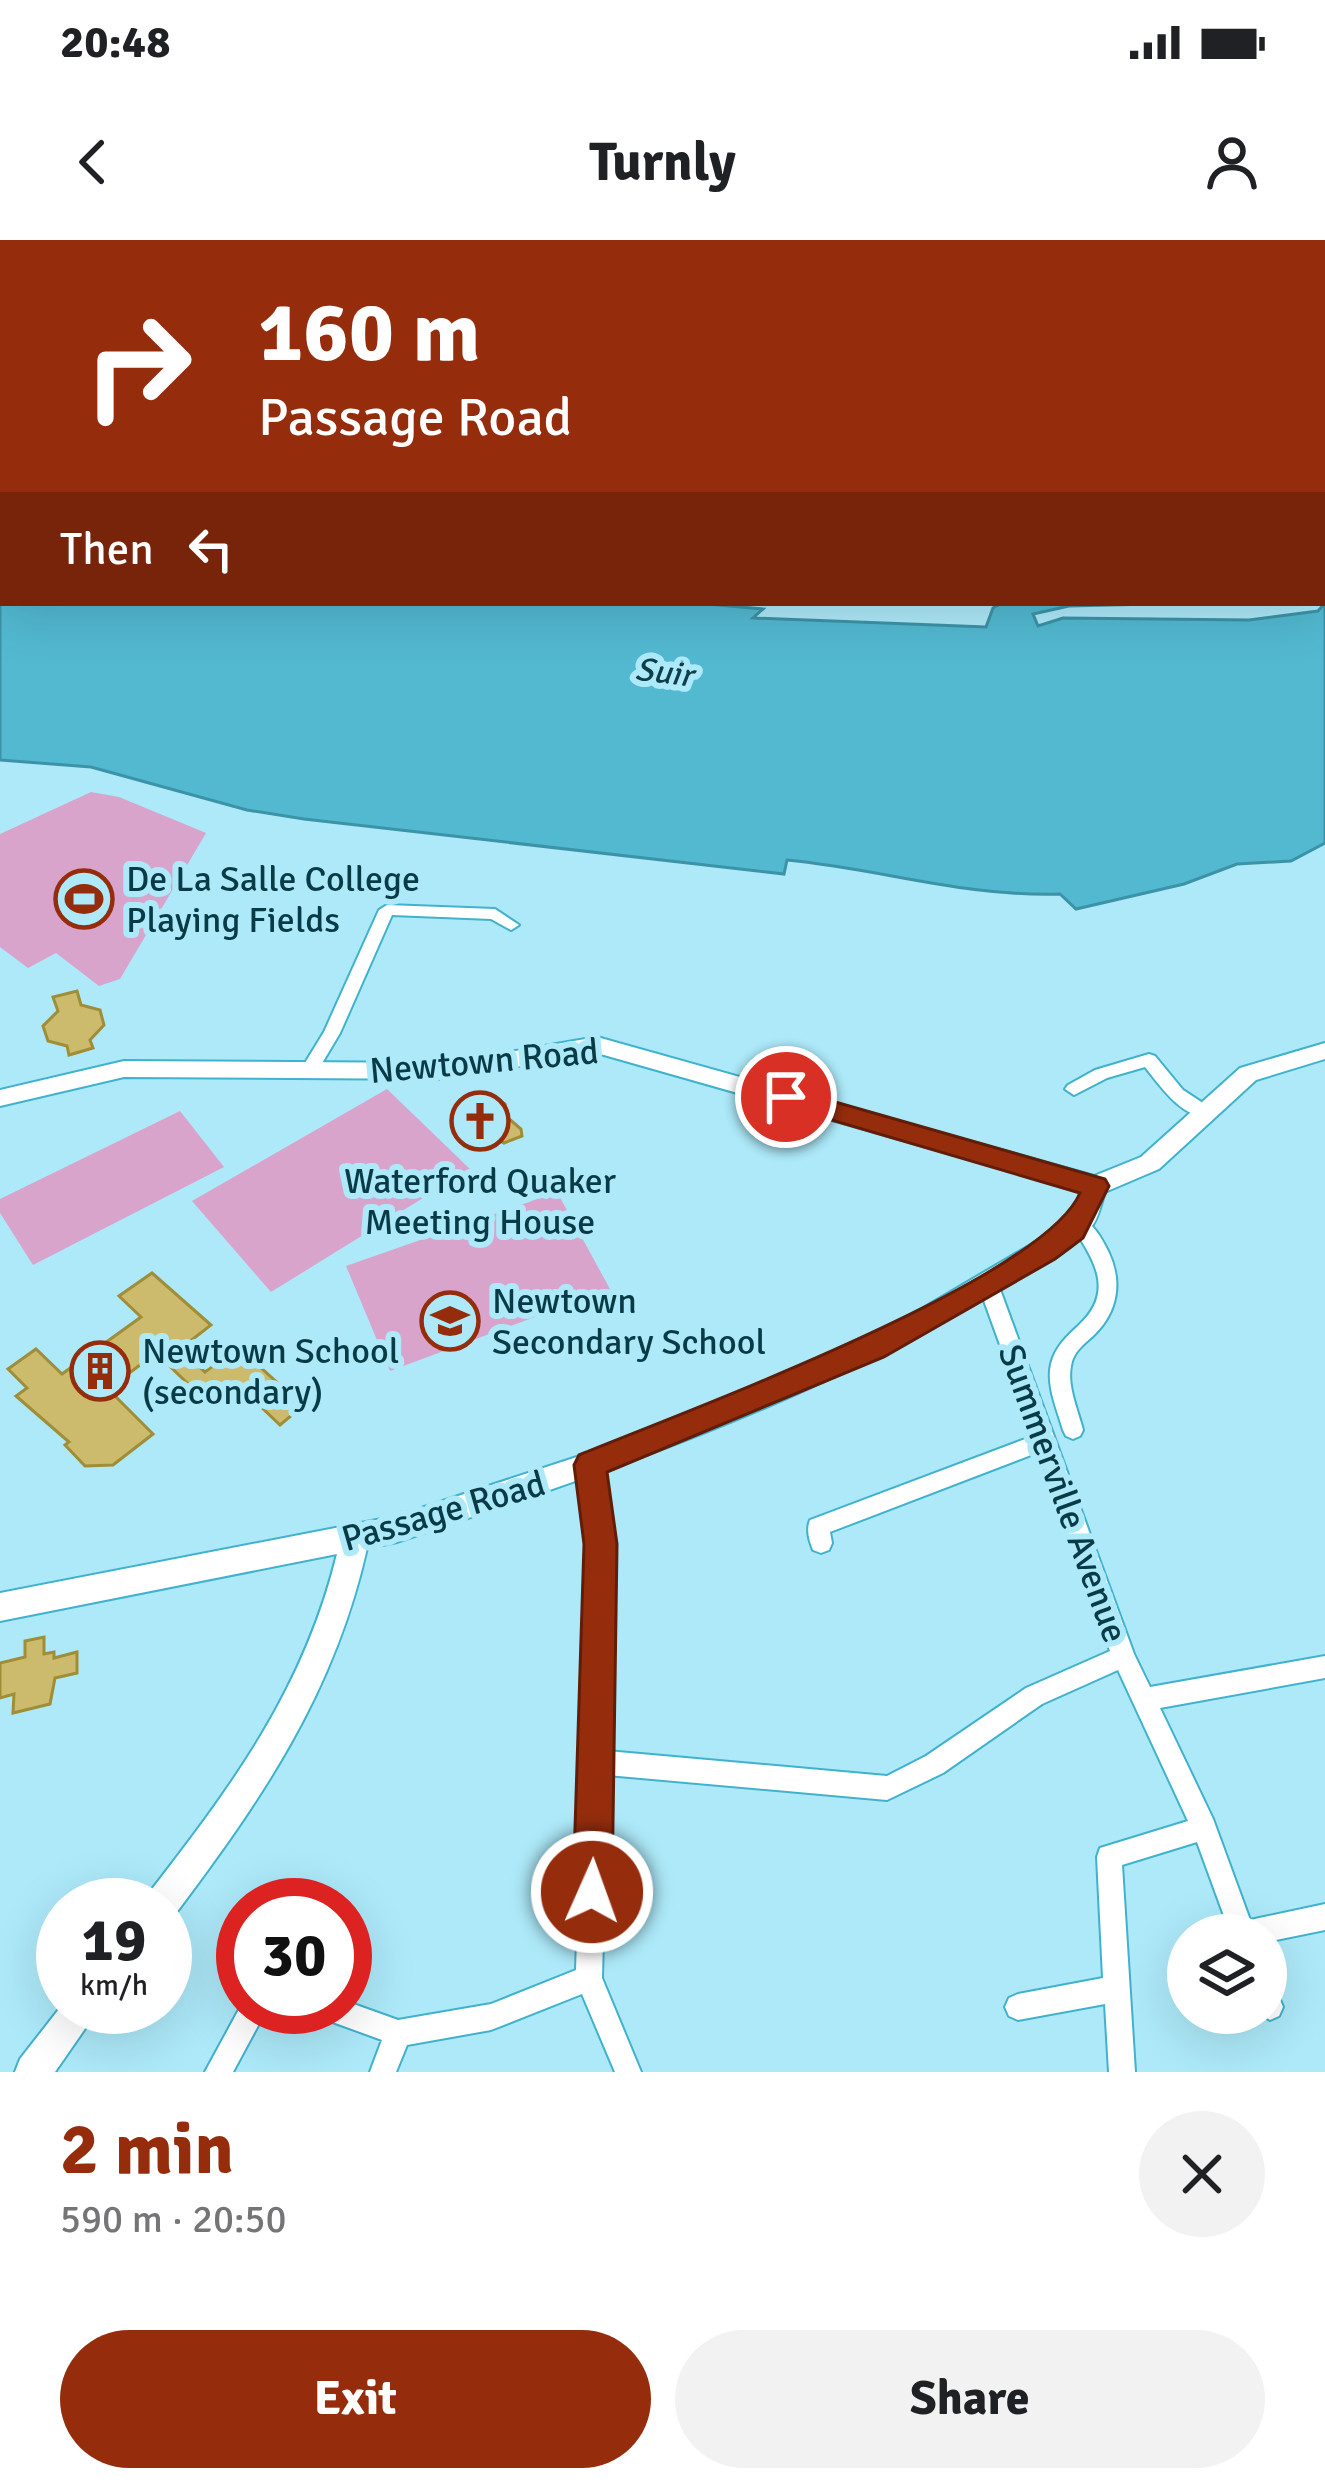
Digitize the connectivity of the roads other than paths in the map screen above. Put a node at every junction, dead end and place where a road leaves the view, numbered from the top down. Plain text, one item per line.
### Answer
1 (511, 925) dead end
2 (1325, 1051) edge
3 (309, 1071) junction
4 (1074, 1089) dead end
5 (0, 1098) edge
6 (1203, 1112) junction
7 (1095, 1186) junction
8 (1079, 1223) junction
9 (988, 1284) junction
10 (1073, 1430) dead end
11 (1045, 1442) junction
12 (590, 1465) junction
13 (355, 1538) junction
14 (821, 1543) dead end
15 (0, 1607) edge
16 (1124, 1657) junction
17 (1325, 1667) edge
18 (1144, 1700) junction
19 (598, 1762) junction
20 (1204, 1828) junction
21 (180, 1878) edge
22 (1236, 1914) edge
23 (1325, 1917) edge
24 (1287, 1925) edge
25 (589, 1978) junction
26 (1117, 1989) junction
27 (1018, 2007) dead end
28 (372, 2024) edge
29 (398, 2033) junction
30 (62, 2034) edge
31 (240, 2034) edge
32 (33, 2072) edge
33 (218, 2072) edge
34 (383, 2072) edge
35 (628, 2072) edge
36 (1122, 2072) edge

1 - 3 street
2 - 6 main road
3 - 5 main road, Newtown Road
3 - 7 main road, Newtown Road
4 - 6 street
6 - 7 main road
7 - 8 main road, Passage Road
8 - 9 main road, Passage Road
8 - 10 street
9 - 11 street, Summerville Avenue
9 - 12 main road, Passage Road
11 - 14 street
11 - 16 street, Summerville Avenue
12 - 13 main road, Passage Road
12 - 19 street
13 - 15 main road, Passage Road
13 - 21 main road
16 - 18 street, Summerville Avenue
16 - 19 street
17 - 18 street
18 - 20 street, Summerville Avenue
19 - 25 street
20 - 22 street, Summerville Avenue
20 - 26 street
23 - 24 street, Summerville Avenue
25 - 29 street
25 - 35 street
26 - 27 street
26 - 36 street
28 - 29 street
29 - 34 street
30 - 32 main road
31 - 33 street

